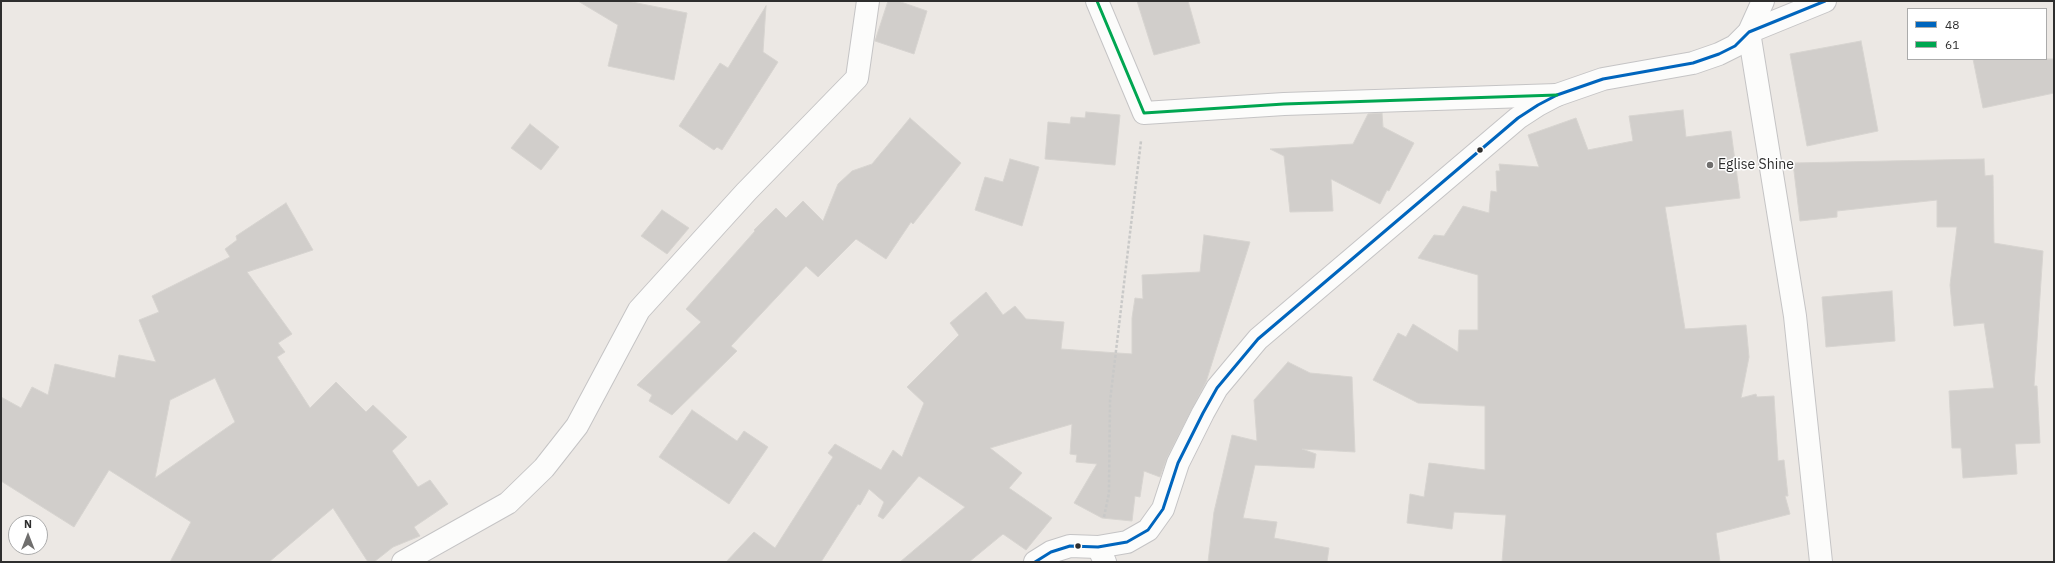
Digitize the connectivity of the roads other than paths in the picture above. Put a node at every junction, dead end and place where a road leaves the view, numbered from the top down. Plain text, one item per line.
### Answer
1 (868, 1) edge
2 (1097, 1) edge
3 (1763, 1) edge
4 (1825, 1) edge
5 (1749, 32) junction
6 (1556, 96) junction
7 (1101, 555) edge
8 (403, 562) edge
9 (1035, 562) edge
10 (1821, 562) edge

1 - 8 street
2 - 6 street
3 - 5 street
4 - 5 street
5 - 6 street
5 - 10 street
6 - 7 street
7 - 9 street

